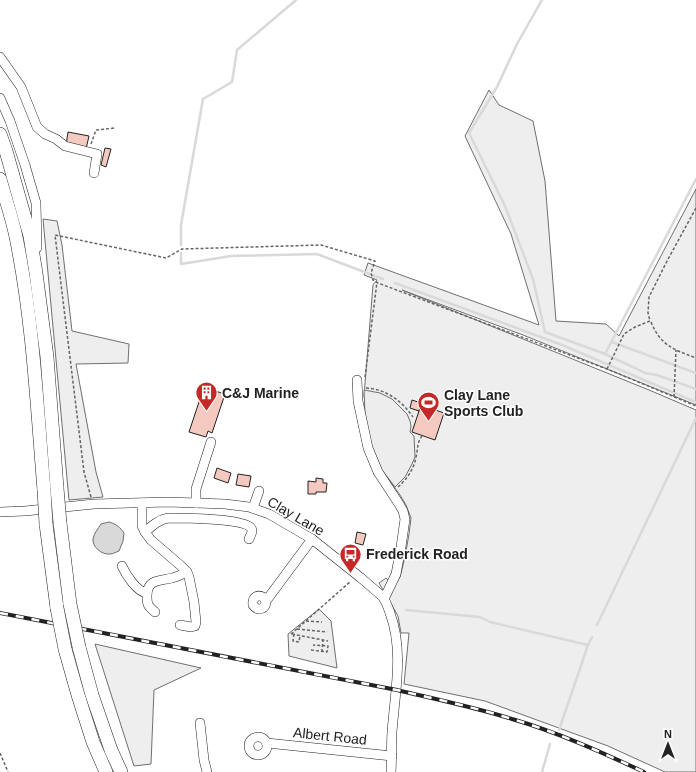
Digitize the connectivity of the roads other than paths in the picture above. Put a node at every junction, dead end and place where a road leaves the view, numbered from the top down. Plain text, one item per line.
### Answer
1 (0, 57) edge
2 (0, 98) edge
3 (0, 134) edge
4 (94, 173) dead end
5 (0, 179) edge
6 (36, 273) junction
7 (362, 380) road end
8 (211, 442) dead end
9 (260, 491) dead end
10 (142, 503) junction
11 (196, 503) junction
12 (253, 508) junction
13 (0, 512) edge
14 (145, 532) junction
15 (249, 539) dead end
16 (312, 540) junction
17 (122, 566) dead end
18 (187, 572) junction
19 (147, 593) junction
20 (384, 599) junction
21 (266, 601) dead end
22 (155, 612) dead end
23 (180, 625) dead end
24 (200, 723) dead end
25 (266, 744) dead end
26 (392, 756) junction
27 (106, 772) edge
28 (120, 772) edge
29 (207, 772) edge
30 (392, 772) edge

1 - 4 street
2 - 6 street
3 - 6 highway
5 - 27 highway, bridge
6 - 28 highway, bridge
7 - 20 street
8 - 11 street
9 - 12 street
10 - 11 street, Clay Lane
10 - 13 street, Clay Lane
10 - 14 street
11 - 12 street, Clay Lane
12 - 16 street, Clay Lane
14 - 15 street
14 - 18 street
16 - 20 street, Clay Lane
16 - 21 street
17 - 19 street
18 - 19 street
18 - 23 street
19 - 22 street
20 - 26 street, Clay Lane
24 - 29 street
25 - 26 street, Albert Road
26 - 30 street, Clay Lane

